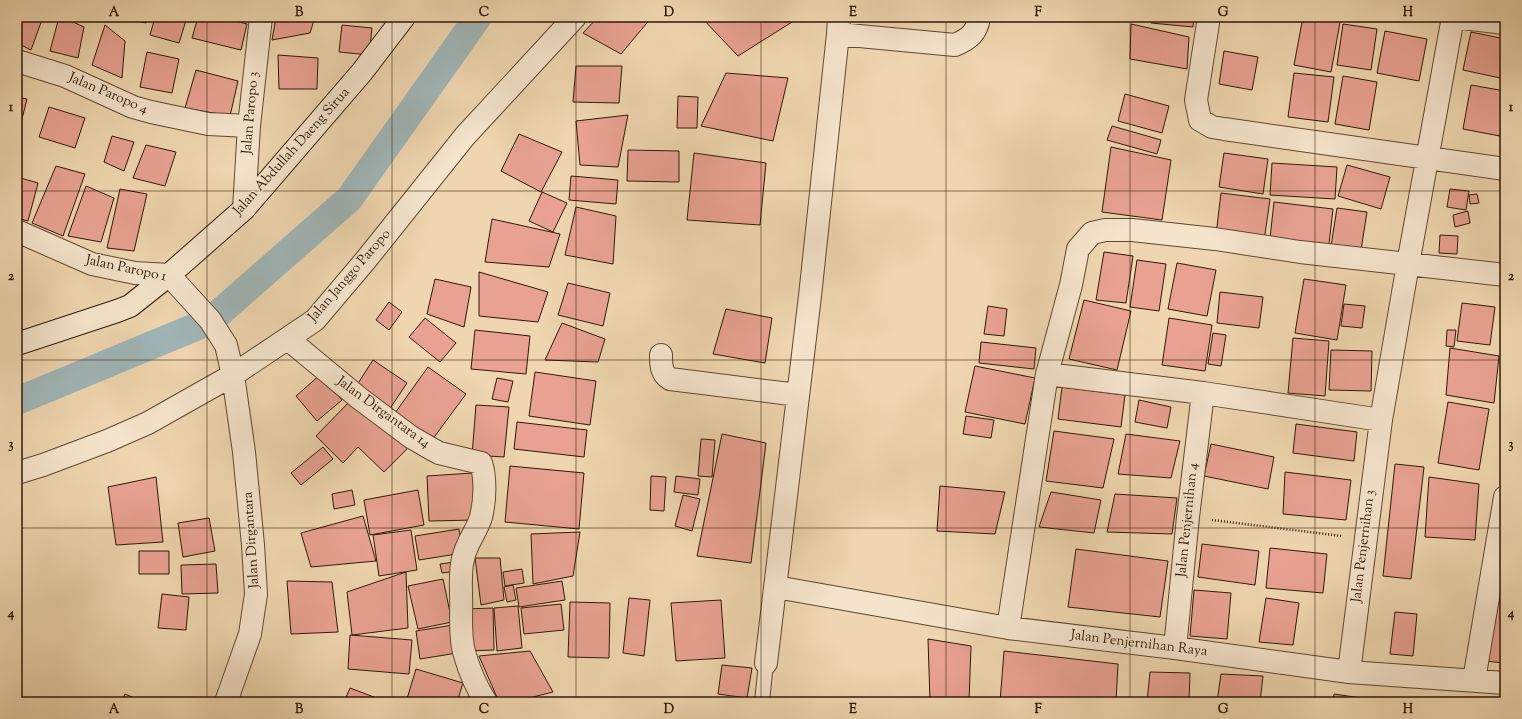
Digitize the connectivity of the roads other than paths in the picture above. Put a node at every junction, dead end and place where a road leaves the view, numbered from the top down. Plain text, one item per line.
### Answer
1 (261, 17) edge
2 (404, 17) edge
3 (575, 17) edge
4 (979, 17) edge
5 (1209, 17) edge
6 (1454, 17) edge
7 (1498, 21) edge
8 (838, 25) edge
9 (17, 61) edge
10 (249, 126) junction
11 (1427, 158) junction
12 (1505, 169) edge
13 (244, 209) junction
14 (17, 232) edge
15 (1408, 264) junction
16 (169, 275) junction
17 (1505, 275) edge
18 (288, 339) junction
19 (17, 344) edge
20 (661, 354) dead end
21 (1047, 374) junction
22 (233, 375) junction
23 (1203, 393) junction
24 (798, 395) junction
25 (1380, 420) junction
26 (17, 473) edge
27 (1505, 497) edge
28 (776, 587) junction
29 (1008, 628) junction
30 (1175, 648) junction
31 (766, 663) joint
32 (1349, 672) junction
33 (1474, 680) junction
34 (1505, 683) edge
35 (226, 702) edge
36 (486, 702) edge
37 (762, 702) edge

1 - 10 street, Jalan Paropo 3
2 - 13 street, Jalan Abdullah Daeng Sirua
3 - 18 street, Jalan Janggo Paropo
4 - 8 street
5 - 11 street
6 - 7 street
6 - 11 street, Jalan Penjernihan 3
8 - 24 street
9 - 10 street, Jalan Paropo 4
10 - 13 street, Jalan Paropo 3
11 - 12 street
11 - 15 street, Jalan Penjernihan 3
13 - 16 street, Jalan Abdullah Daeng Sirua
14 - 16 street, Jalan Paropo 1
15 - 17 street
15 - 21 street
15 - 25 street, Jalan Penjernihan 3
16 - 19 street, Jalan Abdullah Daeng Sirua
16 - 22 street, Jalan Paropo 1
18 - 22 street, Jalan Janggo Paropo
18 - 36 street, Jalan Dirgantara 14
20 - 24 street
21 - 23 street
21 - 29 street
22 - 26 street, Jalan Janggo Paropo
22 - 35 street, Jalan Dirgantara
23 - 25 street
23 - 30 street, Jalan Penjernihan 4
24 - 28 street
25 - 32 street, Jalan Penjernihan 3
27 - 33 street
28 - 29 street, Jalan Penjernihan Raya
28 - 31 street
29 - 30 street, Jalan Penjernihan Raya
30 - 32 street, Jalan Penjernihan Raya
31 - 37 lane
32 - 33 street, Jalan Penjernihan Raya
33 - 34 street, Jalan Penjernihan Raya

